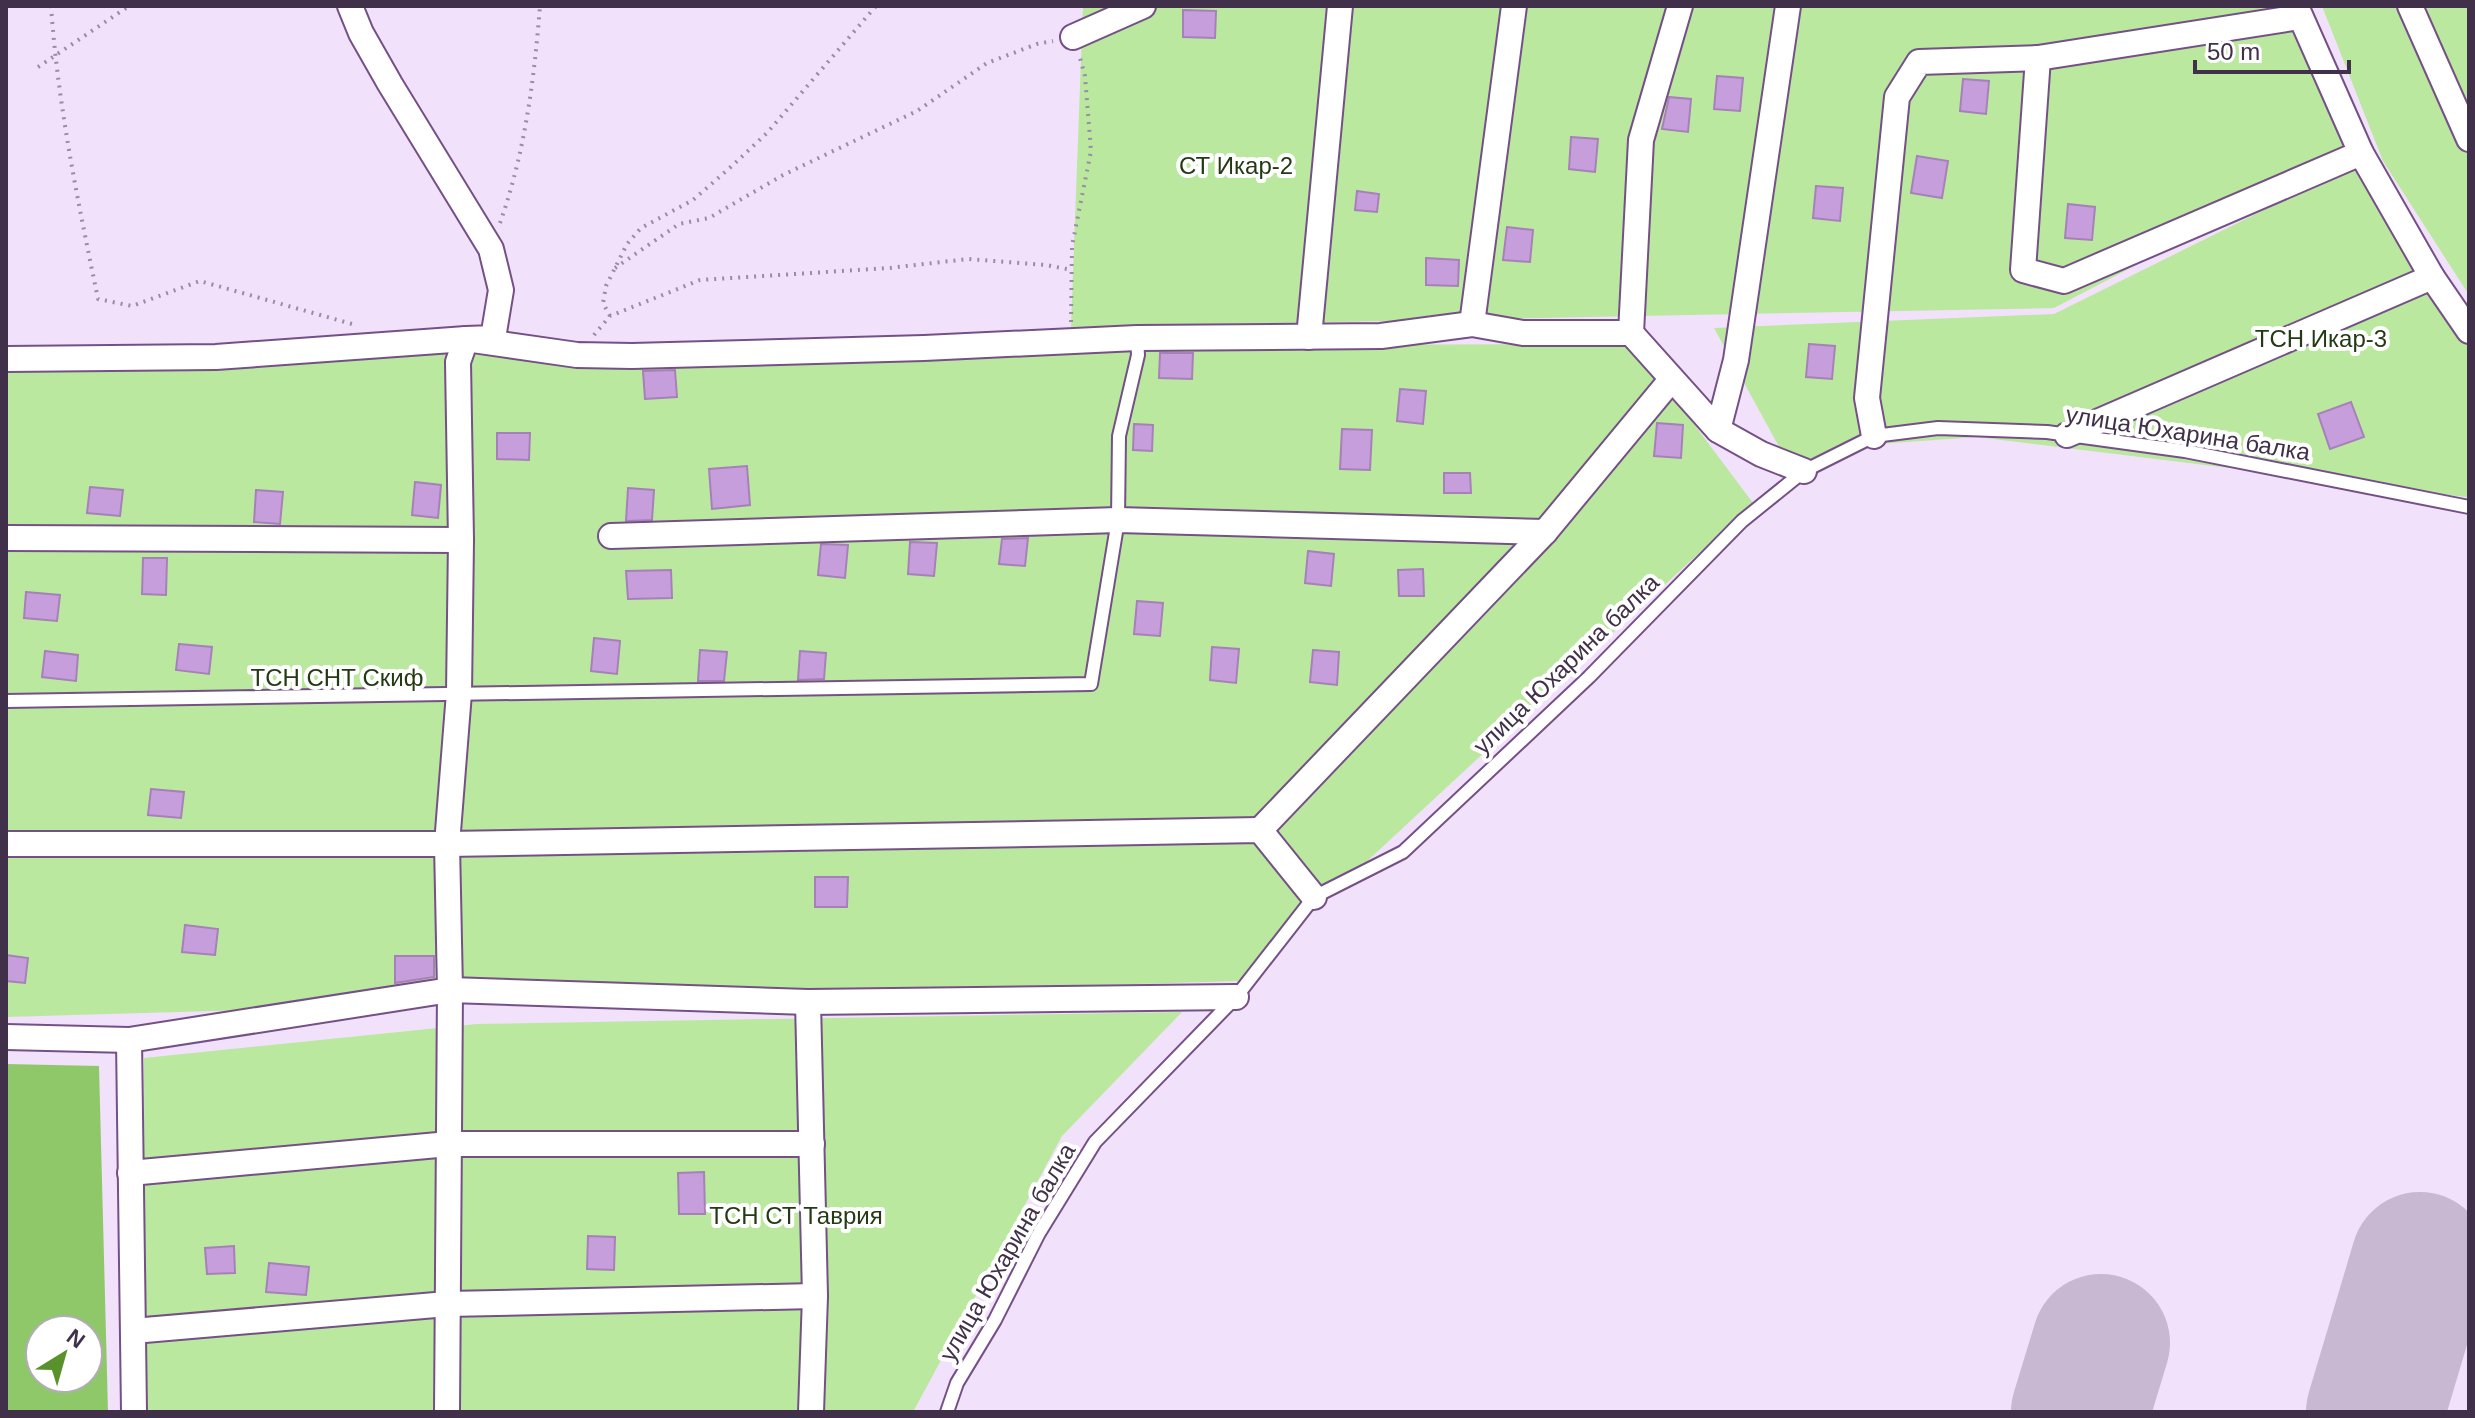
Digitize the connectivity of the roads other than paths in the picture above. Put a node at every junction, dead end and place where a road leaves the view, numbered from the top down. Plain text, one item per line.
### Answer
1 (350, 6) edge
2 (1143, 6) edge
3 (1340, 6) edge
4 (1514, 6) edge
5 (1680, 6) edge
6 (1788, 6) edge
7 (2410, 6) edge
8 (2298, 12) edge
9 (1073, 37) road end
10 (2038, 58) junction
11 (2469, 139) edge
12 (2361, 153) junction
13 (2432, 277) junction
14 (1472, 324) junction
15 (2469, 331) edge
16 (1631, 333) junction
17 (1309, 337) junction
18 (1137, 338) junction
19 (466, 339) junction
20 (6, 359) edge
21 (1671, 380) junction
22 (1718, 430) junction
23 (2067, 435) junction
24 (1874, 436) junction
25 (1804, 471) junction
26 (2469, 507) edge
27 (1118, 520) junction
28 (1545, 532) junction
29 (611, 536) dead end
30 (6, 538) edge
31 (461, 540) junction
32 (459, 693) junction
33 (6, 701) edge
34 (1260, 830) junction
35 (6, 844) edge
36 (447, 844) junction
37 (1314, 897) junction
38 (450, 990) junction
39 (1236, 997) junction
40 (808, 1002) junction
41 (6, 1037) edge
42 (129, 1040) junction
43 (449, 1144) junction
44 (812, 1144) junction
45 (130, 1173) junction
46 (815, 1296) junction
47 (447, 1304) junction
48 (133, 1331) junction
49 (134, 1412) edge
50 (447, 1412) edge
51 (811, 1412) edge
52 (947, 1412) edge

1 - 19 street
2 - 9 street
3 - 17 street
4 - 14 street
5 - 16 street
6 - 22 street
7 - 11 street
8 - 10 street
8 - 12 street
10 - 12 street
10 - 24 street
12 - 13 street
13 - 15 street
13 - 23 street
14 - 16 street
14 - 17 street
16 - 21 street
17 - 18 street
18 - 19 street
18 - 27 lane
19 - 20 street
19 - 31 street
21 - 22 street
21 - 28 street
22 - 25 street
23 - 24 lane, улица Юхарина балка
23 - 26 lane, улица Юхарина балка
24 - 25 lane, улица Юхарина балка
25 - 37 lane, улица Юхарина балка
27 - 28 street
27 - 29 street
27 - 32 lane
28 - 34 street
30 - 31 street
31 - 32 street
32 - 33 lane
32 - 36 street
34 - 36 street
34 - 37 street
35 - 36 street
36 - 38 street
37 - 39 lane, улица Юхарина балка
38 - 40 street
38 - 42 street
38 - 43 street
39 - 40 street
39 - 52 lane, улица Юхарина балка
40 - 44 street
41 - 42 street
42 - 45 street
43 - 44 street
43 - 45 street
43 - 47 street
44 - 46 street
45 - 48 street
46 - 47 street
46 - 51 street
47 - 48 street
47 - 50 street
48 - 49 street

